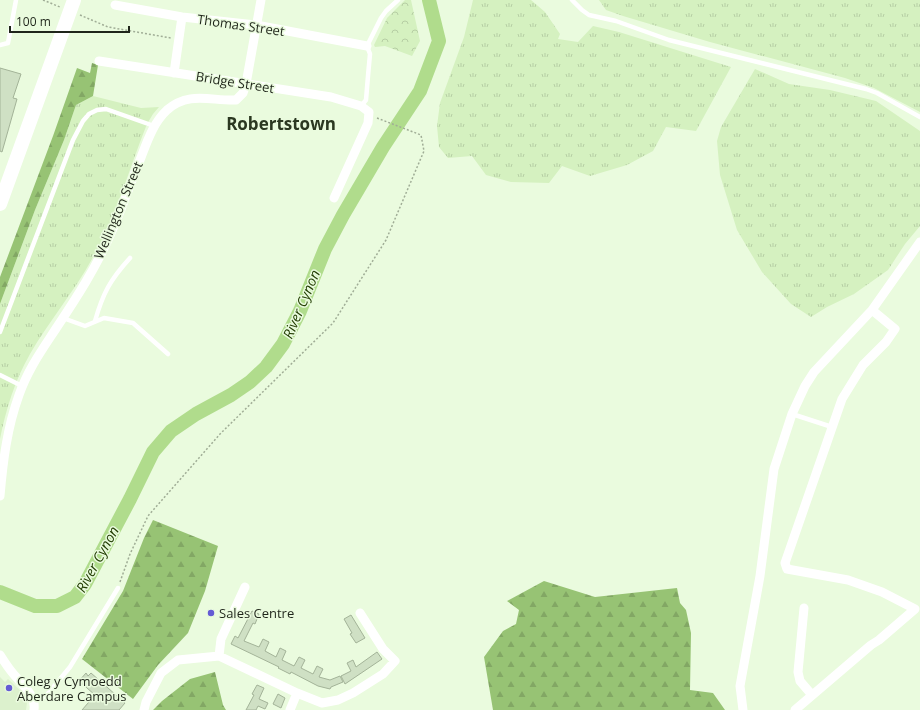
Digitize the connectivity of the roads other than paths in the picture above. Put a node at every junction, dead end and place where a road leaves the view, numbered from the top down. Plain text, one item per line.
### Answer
1 (16, 0) edge
2 (74, 0) edge
3 (261, 0) edge
4 (398, 0) edge
5 (572, 0) edge
6 (115, 5) dead end
7 (182, 16) junction
8 (256, 25) junction
9 (0, 45) edge
10 (367, 46) junction
11 (99, 61) dead end
12 (174, 73) junction
13 (246, 84) junction
14 (365, 109) junction
15 (920, 117) edge
16 (154, 126) junction
17 (334, 198) dead end
18 (0, 204) edge
19 (920, 242) edge
20 (130, 258) dead end
21 (872, 310) junction
22 (63, 318) junction
23 (95, 321) junction
24 (0, 332) edge
25 (168, 354) dead end
26 (0, 375) edge
27 (22, 386) junction
28 (792, 414) junction
29 (832, 427) junction
30 (1, 464) edge
31 (0, 496) edge
32 (245, 587) dead end
33 (118, 588) road end
34 (804, 608) dead end
35 (360, 613) dead end
36 (0, 656) edge
37 (219, 656) junction
38 (297, 693) junction
39 (812, 695) junction
40 (34, 700) junction
41 (34, 710) edge
42 (144, 710) edge
43 (290, 710) edge
44 (743, 710) edge
45 (796, 710) edge

1 - 9 lane
2 - 18 main road
3 - 8 street, Wellington Street
4 - 10 lane
5 - 15 lane
6 - 7 street, Thomas Street
7 - 8 street, Thomas Street
7 - 12 street
8 - 10 street, Thomas Street
8 - 13 street, Wellington Street
10 - 14 lane
11 - 12 street, Bridge Street
12 - 13 street, Bridge Street
13 - 14 street, Bridge Street
13 - 16 street, Wellington Street
14 - 17 street
16 - 22 street, Wellington Street
16 - 24 lane
19 - 21 street
20 - 23 lane
21 - 28 street
21 - 29 street
22 - 23 lane
22 - 27 street, Wellington Street
23 - 25 lane
26 - 27 lane
27 - 30 street, Wellington Street
28 - 29 lane
28 - 44 street
29 - 39 street
30 - 31 street, Wellington Street
32 - 37 street
33 - 40 lane
34 - 39 street
35 - 38 street
36 - 40 street
37 - 38 street
37 - 42 street
38 - 43 street
39 - 45 street
40 - 41 street

